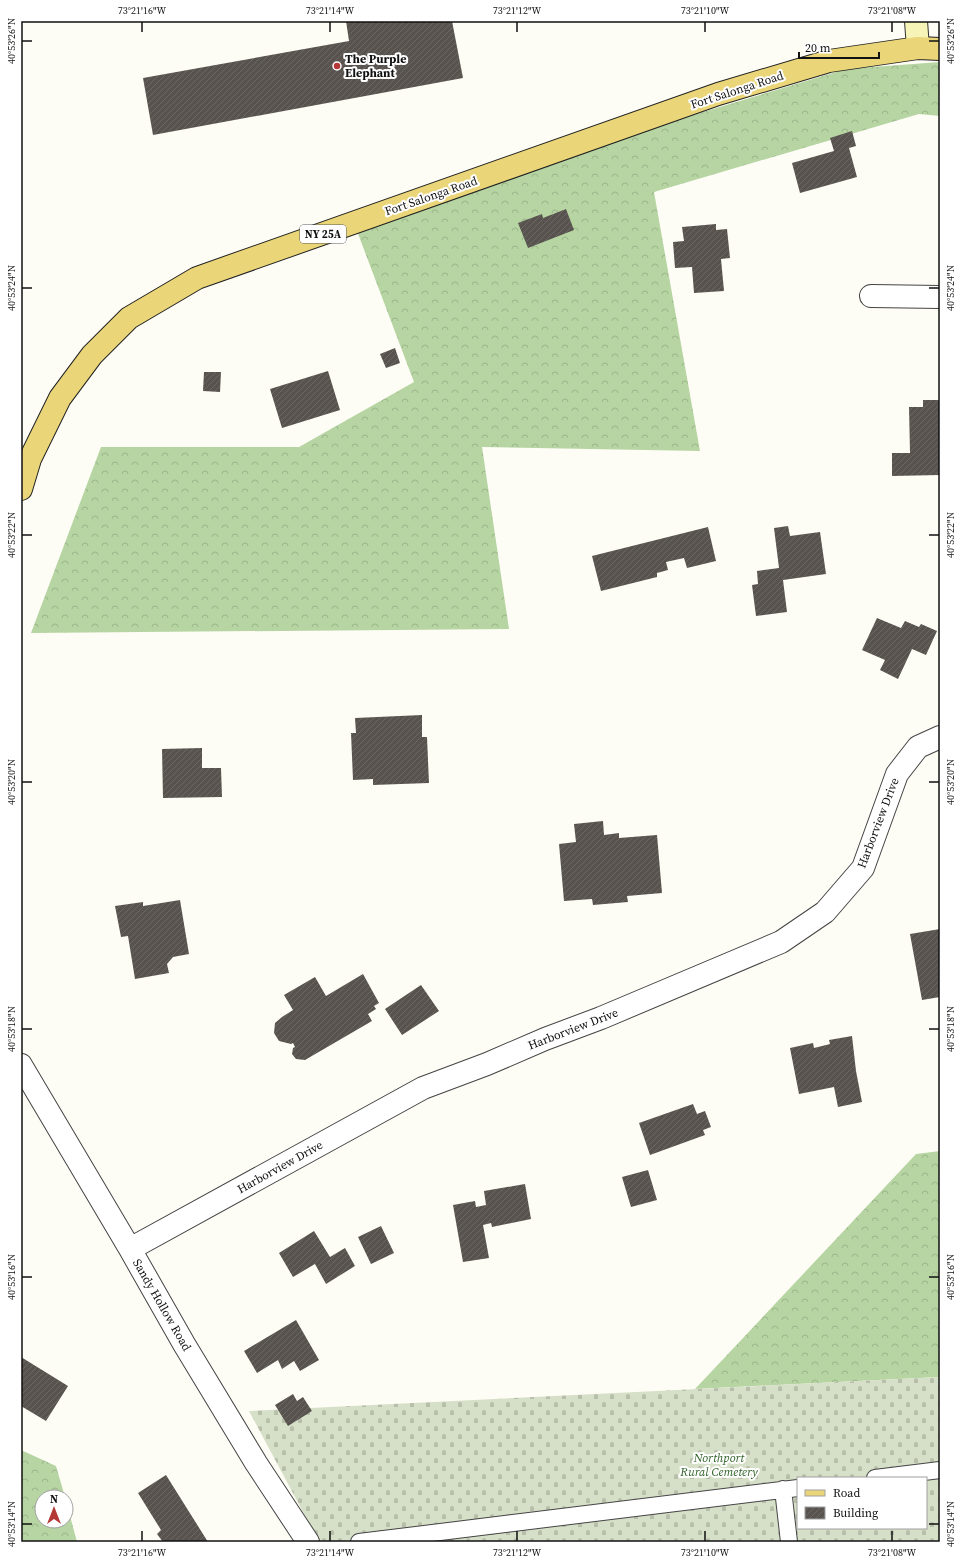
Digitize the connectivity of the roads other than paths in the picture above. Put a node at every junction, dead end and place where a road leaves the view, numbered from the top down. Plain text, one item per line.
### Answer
1 (916, 21) edge
2 (918, 48) junction
3 (940, 49) edge
4 (871, 296) dead end
5 (940, 297) edge
6 (21, 489) edge
7 (940, 737) edge
8 (21, 1065) edge
9 (130, 1249) junction
10 (940, 1470) edge
11 (883, 1477) edge
12 (790, 1489) edge
13 (308, 1542) edge
14 (359, 1542) edge
15 (789, 1542) edge

1 - 2 main road
2 - 3 main road, Fort Salonga Road / NY 25A
2 - 6 main road, Fort Salonga Road / NY 25A
4 - 5 street
7 - 9 street, Harborview Drive
8 - 9 street, Sandy Hollow Road
9 - 13 street, Sandy Hollow Road
10 - 11 lane
12 - 14 lane
12 - 15 lane

